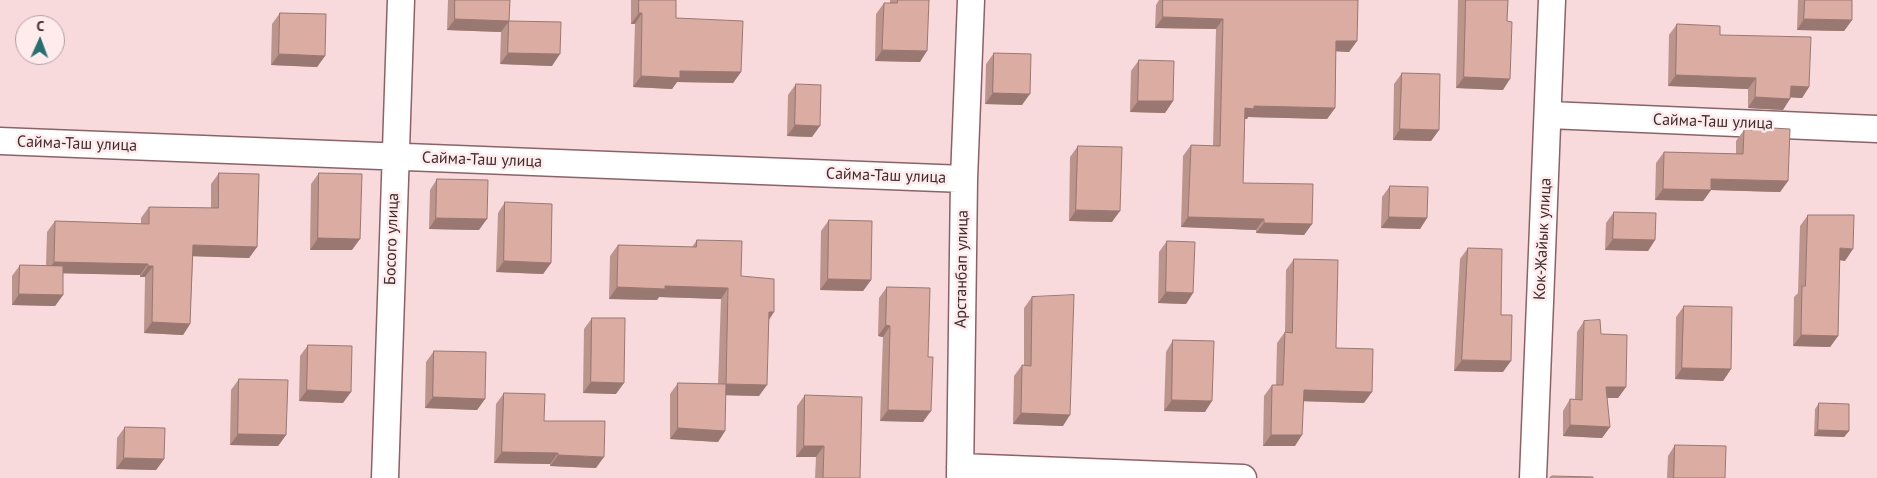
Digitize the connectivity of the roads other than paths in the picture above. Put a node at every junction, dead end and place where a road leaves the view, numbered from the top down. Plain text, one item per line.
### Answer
1 (401, 0) edge
2 (970, 0) edge
3 (1552, 0) edge
4 (1549, 115) junction
5 (1877, 129) edge
6 (0, 141) edge
7 (394, 157) junction
8 (964, 179) junction
9 (960, 472) edge
10 (385, 478) edge
11 (1243, 478) edge
12 (1533, 478) edge

1 - 7 street, Босого улица
2 - 8 street, Арстанбап улица
3 - 4 street, Кок-Жайык улица
4 - 5 street, Сайма-Таш улица
4 - 12 street, Кок-Жайык улица
6 - 7 street, Сайма-Таш улица
7 - 8 street, Сайма-Таш улица
7 - 10 street, Босого улица
8 - 9 street, Арстанбап улица
9 - 11 street

